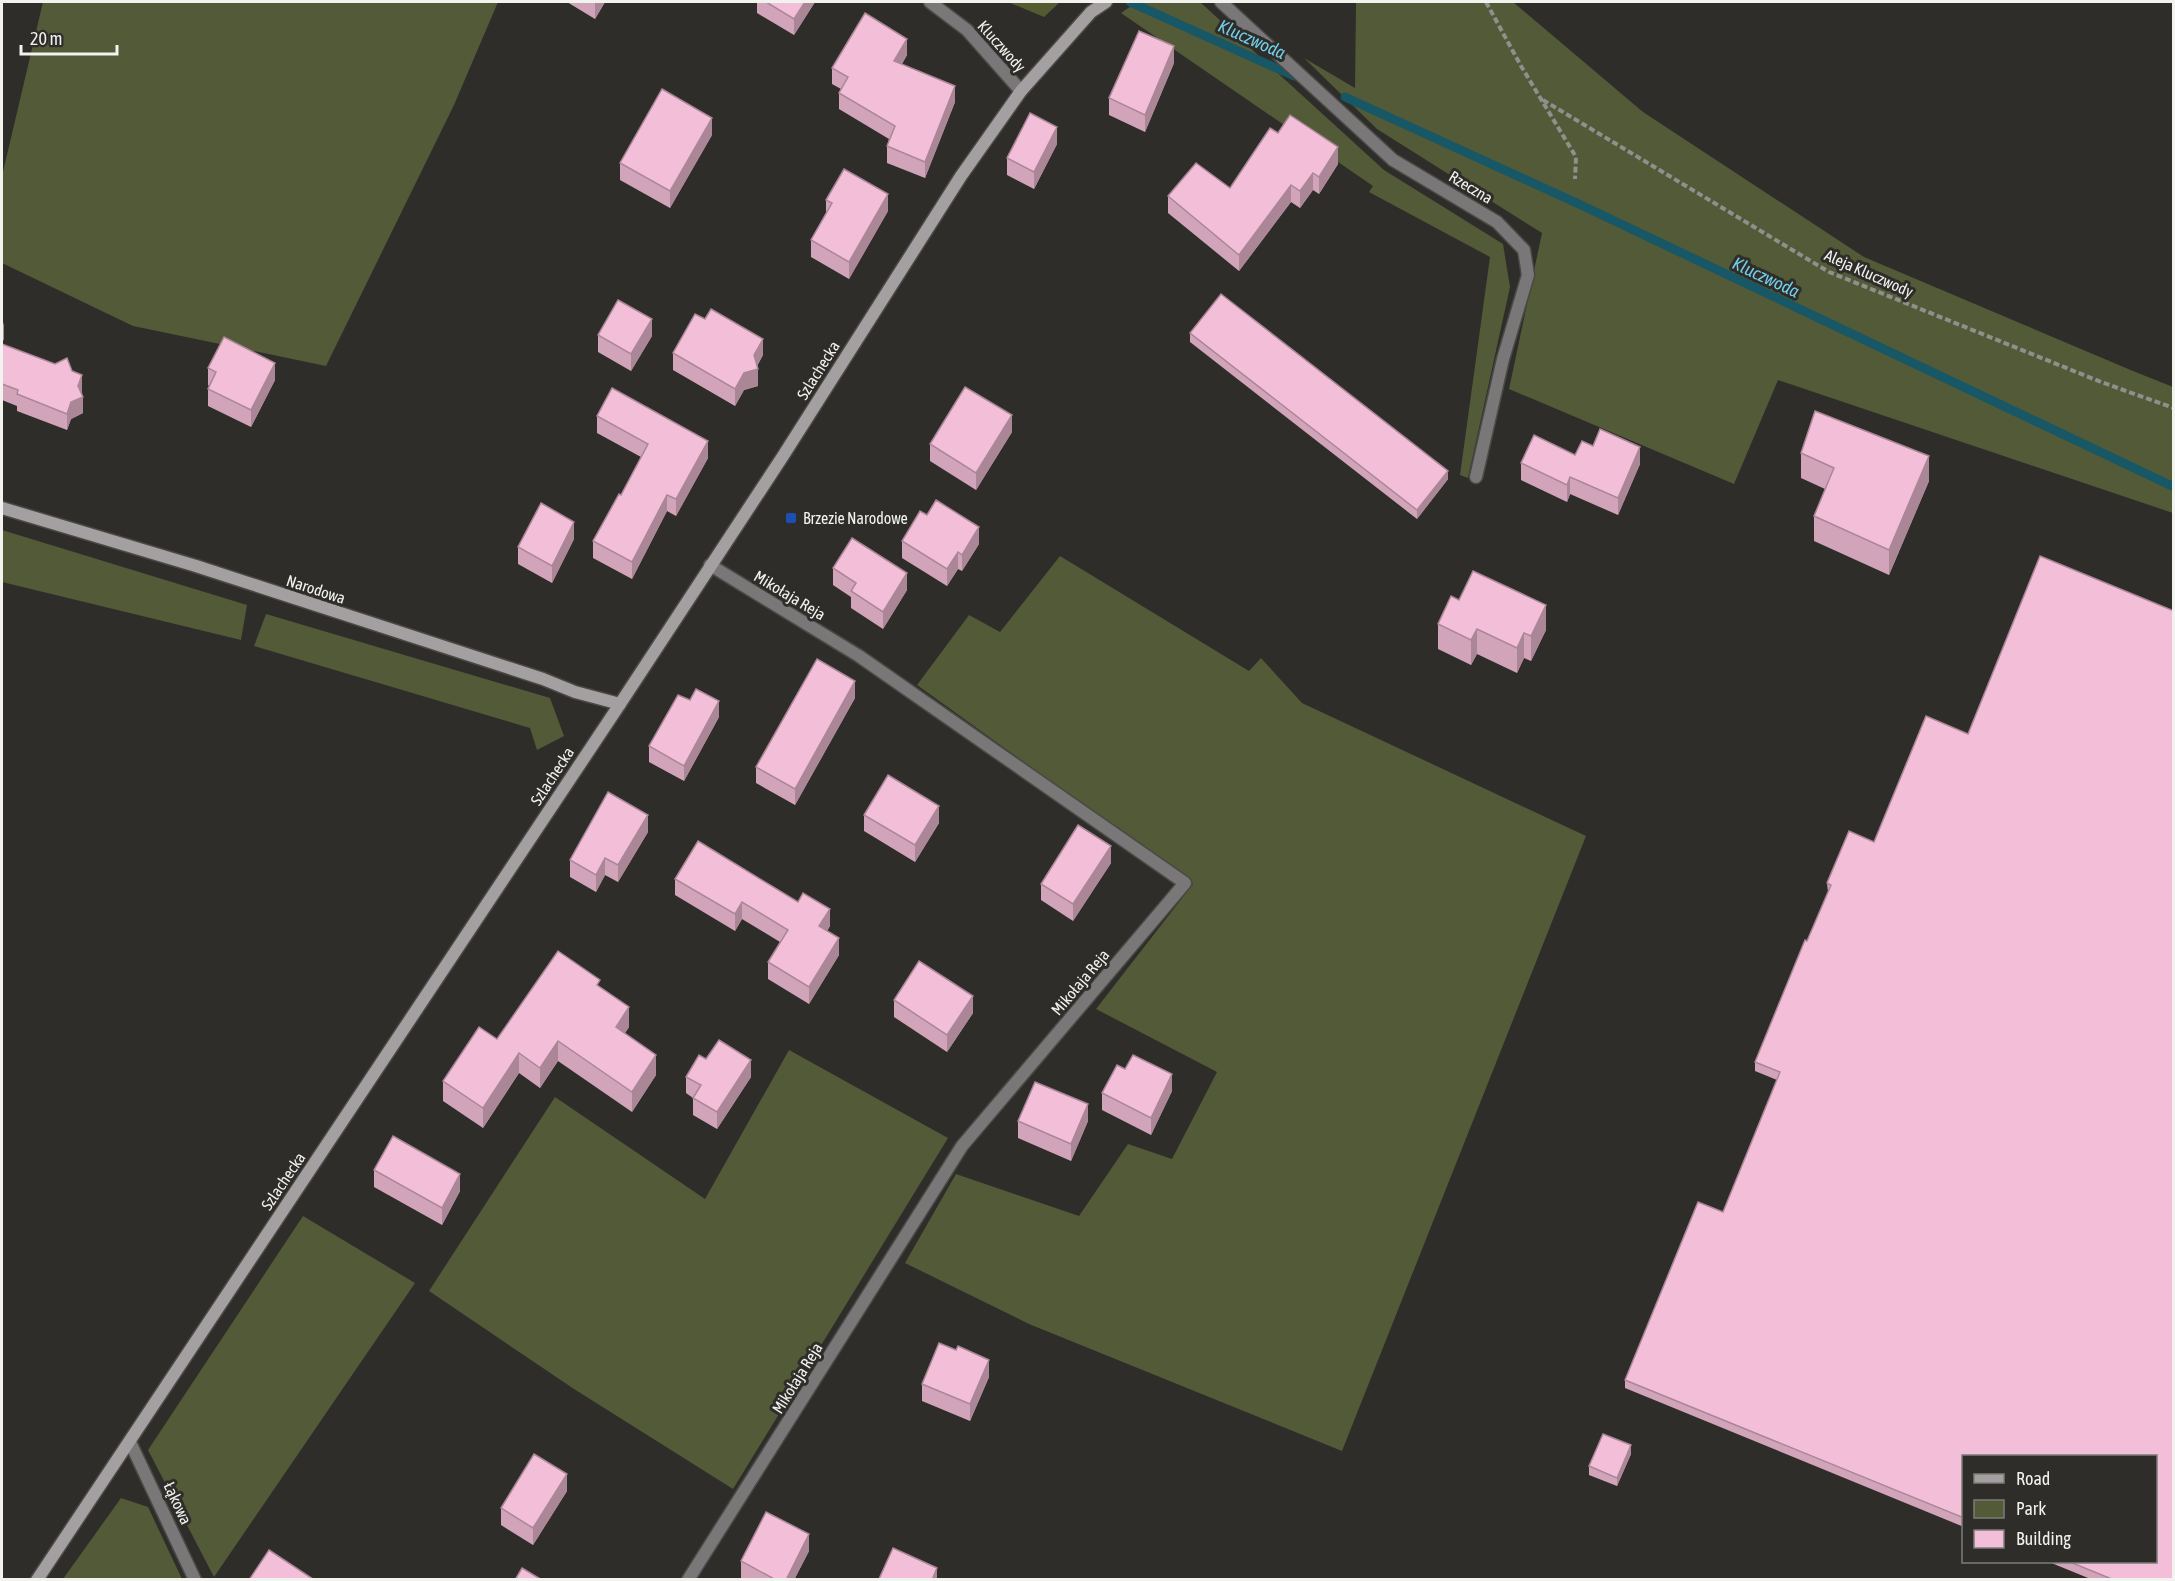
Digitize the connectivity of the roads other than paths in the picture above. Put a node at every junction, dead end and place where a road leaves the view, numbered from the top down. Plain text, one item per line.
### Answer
1 (930, 2) edge
2 (1106, 2) edge
3 (1221, 2) edge
4 (1021, 91) junction
5 (1476, 477) dead end
6 (2, 508) edge
7 (710, 565) junction
8 (620, 704) junction
9 (130, 1442) junction
10 (37, 1580) edge
11 (195, 1580) edge
12 (688, 1580) edge

1 - 4 street, Kluczwody
2 - 4 street, Szlachecka
3 - 5 street, Rzeczna
4 - 7 street, Szlachecka
6 - 8 street, Narodowa
7 - 8 street, Szlachecka
7 - 12 street, Mikołaja Reja
8 - 9 street, Szlachecka
9 - 10 street, Szlachecka
9 - 11 street, Łąkowa

